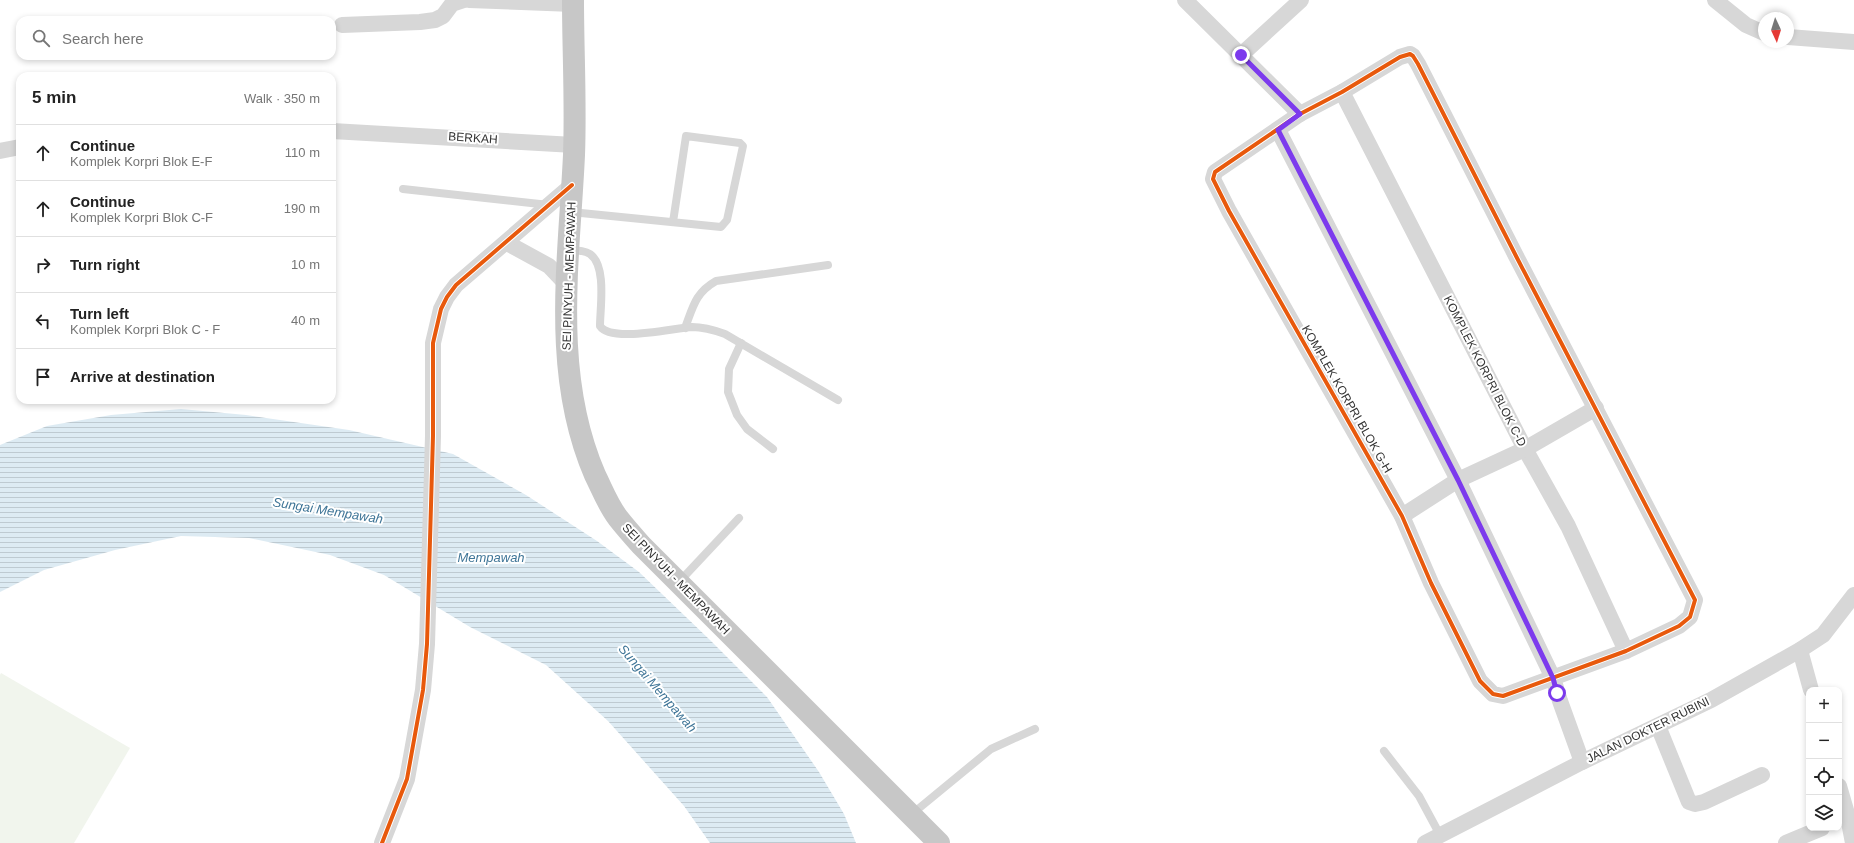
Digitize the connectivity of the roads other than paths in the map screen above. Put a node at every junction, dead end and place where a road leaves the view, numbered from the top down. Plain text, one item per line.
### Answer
1 (464, 0) edge
2 (469, 0) edge
3 (1301, 0) edge
4 (1715, 0) edge
5 (1187, 1) edge
6 (573, 2) edge
7 (342, 25) dead end
8 (1758, 30) edge
9 (1794, 37) edge
10 (1854, 42) edge
11 (1241, 55) junction
12 (1342, 92) junction
13 (1300, 114) junction
14 (1278, 130) junction
15 (336, 131) edge
16 (574, 145) junction
17 (16, 148) edge
18 (0, 151) edge
19 (572, 185) junction
20 (403, 189) dead end
21 (550, 205) junction
22 (570, 212) junction
23 (673, 222) junction
24 (507, 243) junction
25 (568, 250) junction
26 (828, 265) dead end
27 (567, 285) junction
28 (684, 328) junction
29 (740, 343) junction
30 (838, 400) dead end
31 (1596, 408) junction
32 (773, 449) dead end
33 (1525, 449) junction
34 (1458, 480) junction
35 (1402, 516) junction
36 (739, 518) dead end
37 (678, 583) junction
38 (1854, 595) edge
39 (1800, 650) junction
40 (1626, 651) junction
41 (1810, 687) edge
42 (1557, 690) junction
43 (1658, 726) junction
44 (1035, 729) dead end
45 (1384, 751) dead end
46 (1582, 762) junction
47 (1762, 775) dead end
48 (1840, 795) edge
49 (911, 815) junction
50 (1844, 819) edge
51 (1815, 831) edge
52 (1440, 835) junction
53 (382, 843) edge
54 (939, 843) edge
55 (1425, 843) edge
56 (1786, 843) edge
57 (1853, 843) edge

1 - 7 street
2 - 6 street
3 - 11 street
4 - 8 street
5 - 11 street
6 - 16 highway, SEI PINYUH - MEMPAWAH
9 - 10 street
11 - 13 street
12 - 13 street
12 - 31 street
12 - 33 street, KOMPLEK KORPRI BLOK C-D
13 - 14 street
14 - 34 street
14 - 35 street, KOMPLEK KORPRI BLOK G-H
15 - 16 street, BERKAH
16 - 19 highway, SEI PINYUH - MEMPAWAH
17 - 18 street
19 - 21 street
19 - 22 highway, SEI PINYUH - MEMPAWAH
20 - 21 lane
21 - 24 street
22 - 23 lane
22 - 25 highway, SEI PINYUH - MEMPAWAH
23 - 23 lane
24 - 27 street
24 - 53 street
25 - 27 highway, SEI PINYUH - MEMPAWAH
25 - 28 lane
26 - 28 lane
27 - 37 highway, SEI PINYUH - MEMPAWAH
28 - 29 lane
29 - 30 lane
29 - 32 lane
31 - 33 street
31 - 40 street
33 - 34 street
33 - 40 street, KOMPLEK KORPRI BLOK C-D
34 - 35 street
34 - 42 street
35 - 42 street, KOMPLEK KORPRI BLOK G-H
36 - 37 lane
37 - 49 highway, SEI PINYUH - MEMPAWAH
38 - 39 street, JALAN DOKTER RUBINI
39 - 41 street
39 - 43 street, JALAN DOKTER RUBINI
40 - 42 street
42 - 46 street
43 - 46 street, JALAN DOKTER RUBINI
43 - 47 street
44 - 49 lane
45 - 52 lane
46 - 52 street, JALAN DOKTER RUBINI
48 - 50 street
49 - 54 highway, SEI PINYUH - MEMPAWAH
50 - 57 street
51 - 56 street
52 - 55 street, JALAN DOKTER RUBINI

